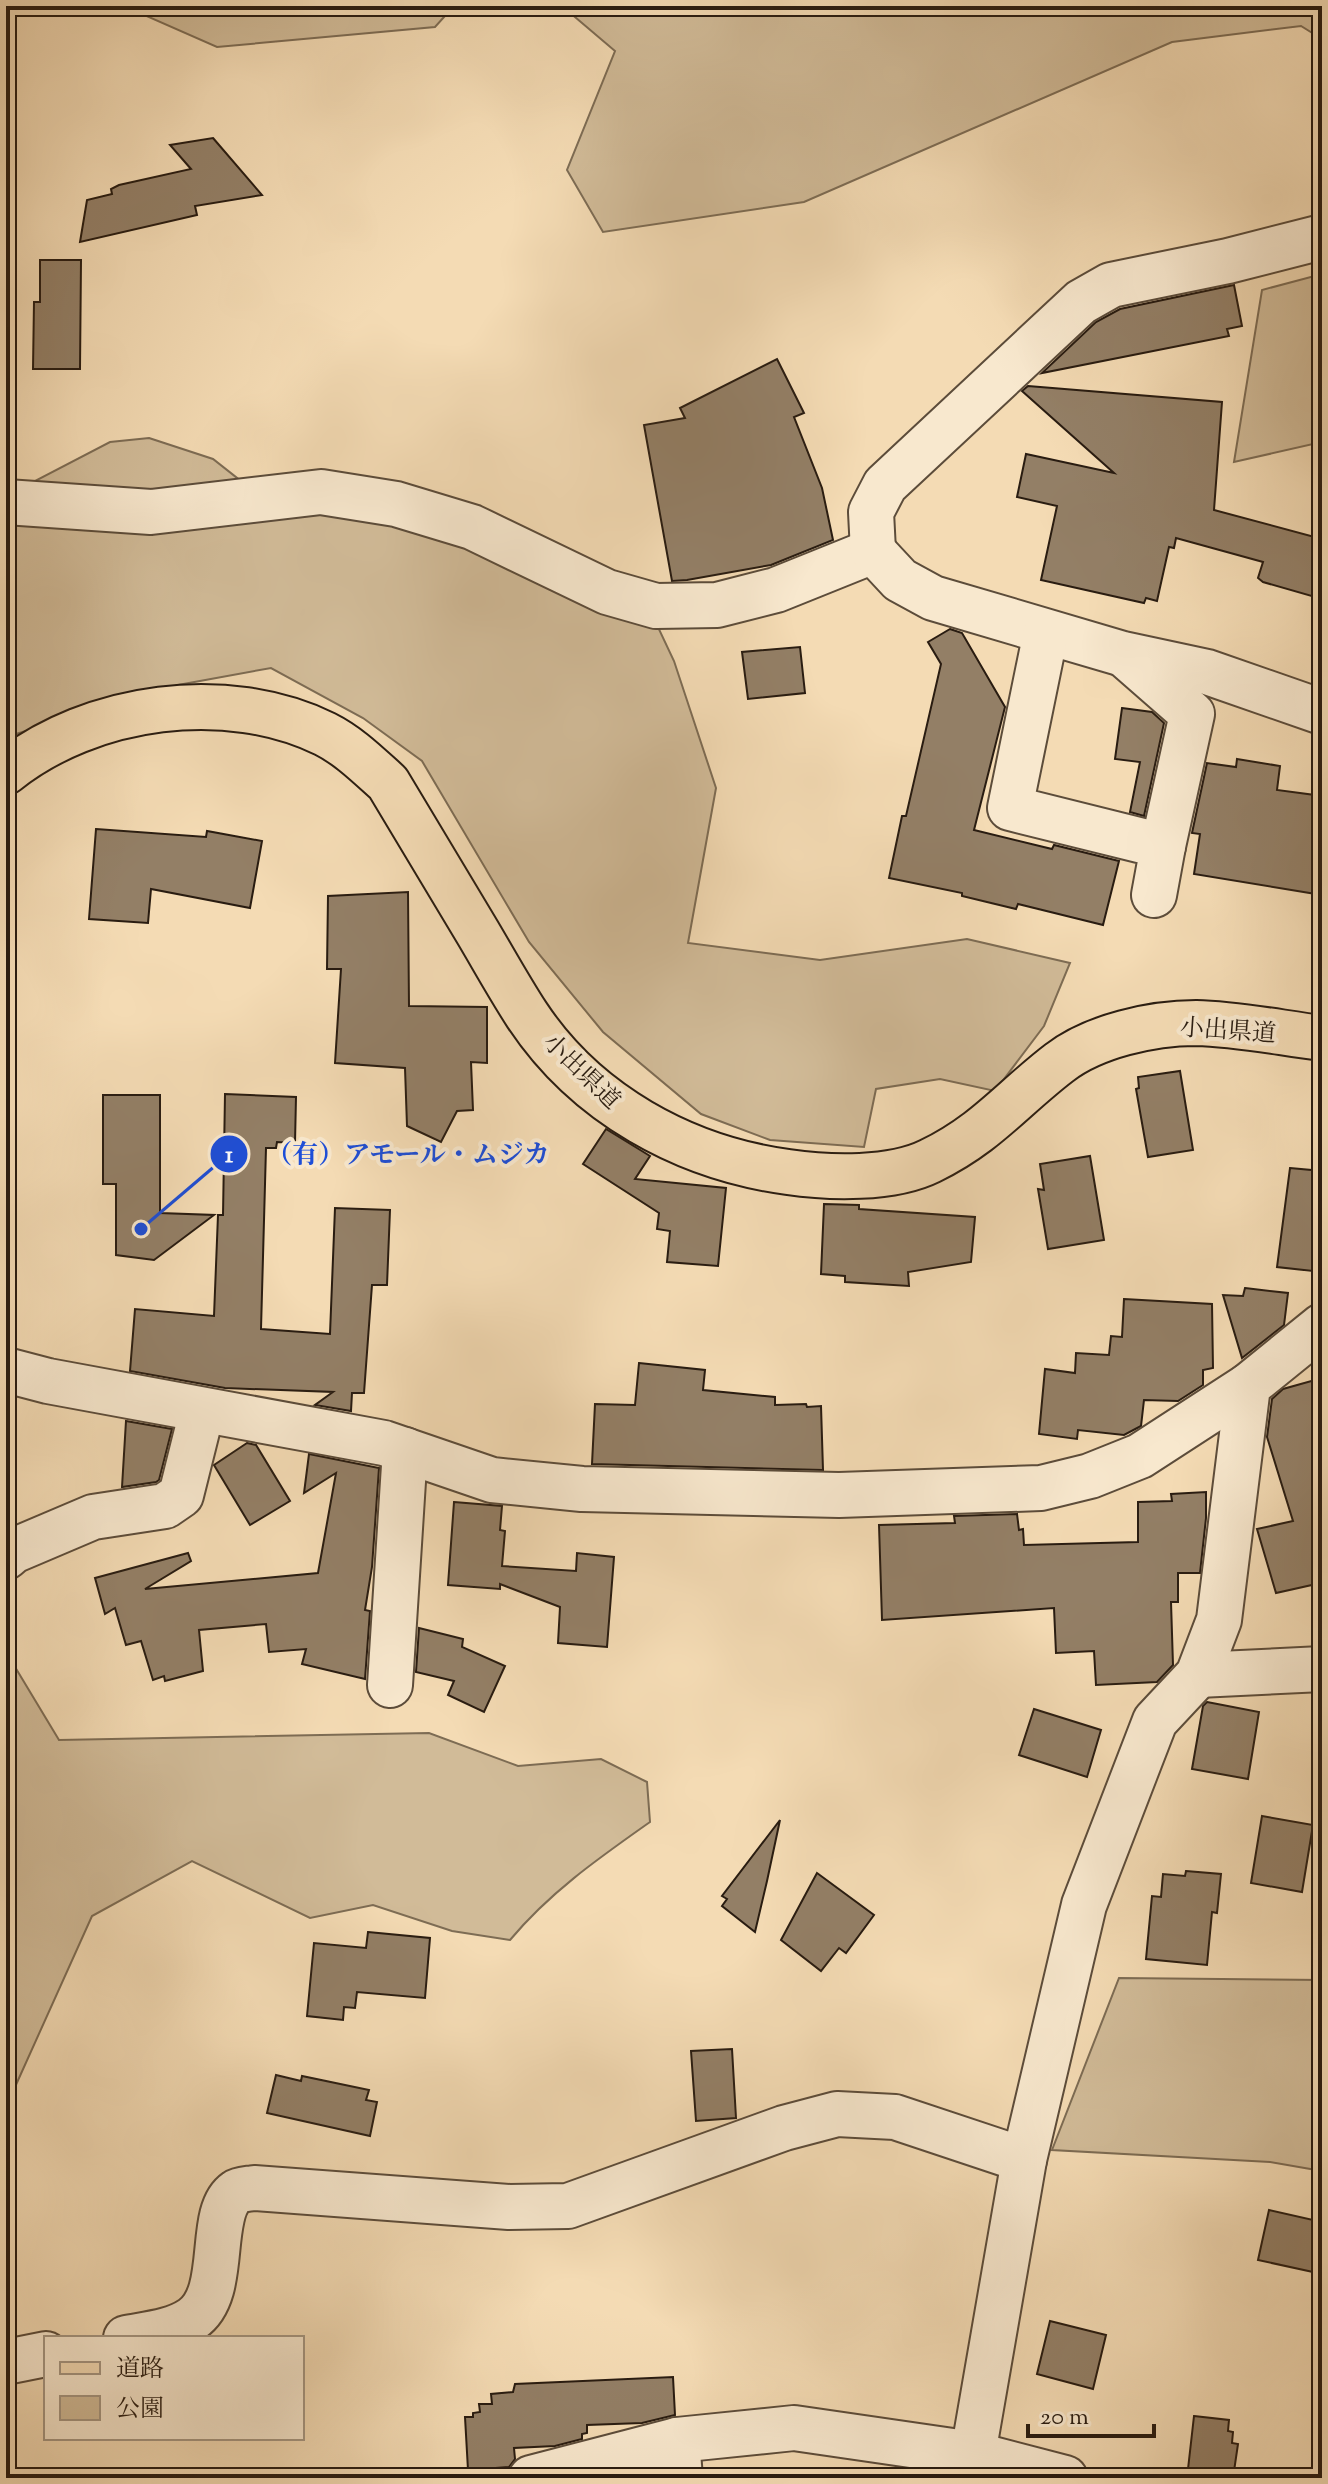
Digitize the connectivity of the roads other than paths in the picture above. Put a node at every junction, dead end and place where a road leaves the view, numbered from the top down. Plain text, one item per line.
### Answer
1 (1322, 237) edge
2 (6, 502) edge
3 (873, 551) junction
4 (1046, 632) junction
5 (1123, 654) junction
6 (1322, 712) edge
7 (6, 772) edge
8 (1163, 846) junction
9 (1154, 895) dead end
10 (1322, 1038) edge
11 (1322, 1326) edge
12 (6, 1370) edge
13 (1248, 1386) junction
14 (202, 1411) junction
15 (405, 1450) junction
16 (6, 1557) edge
17 (1322, 1669) edge
18 (1198, 1675) junction
19 (390, 1685) dead end
20 (1024, 2160) junction
21 (136, 2336) edge
22 (44, 2354) edge
23 (6, 2362) edge
24 (973, 2454) junction
25 (678, 2459) edge
26 (531, 2478) edge
27 (1065, 2478) edge

1 - 3 street
2 - 3 street
3 - 4 street
4 - 5 street
4 - 8 street
5 - 6 street
5 - 8 street
7 - 10 main road, 小出県道
8 - 9 street
11 - 13 street
12 - 14 street
13 - 15 street
13 - 18 street
14 - 15 street
14 - 16 street
15 - 19 street
17 - 18 street
18 - 20 street
20 - 21 street
20 - 24 street
22 - 23 street
24 - 25 street
24 - 27 street
25 - 26 street

